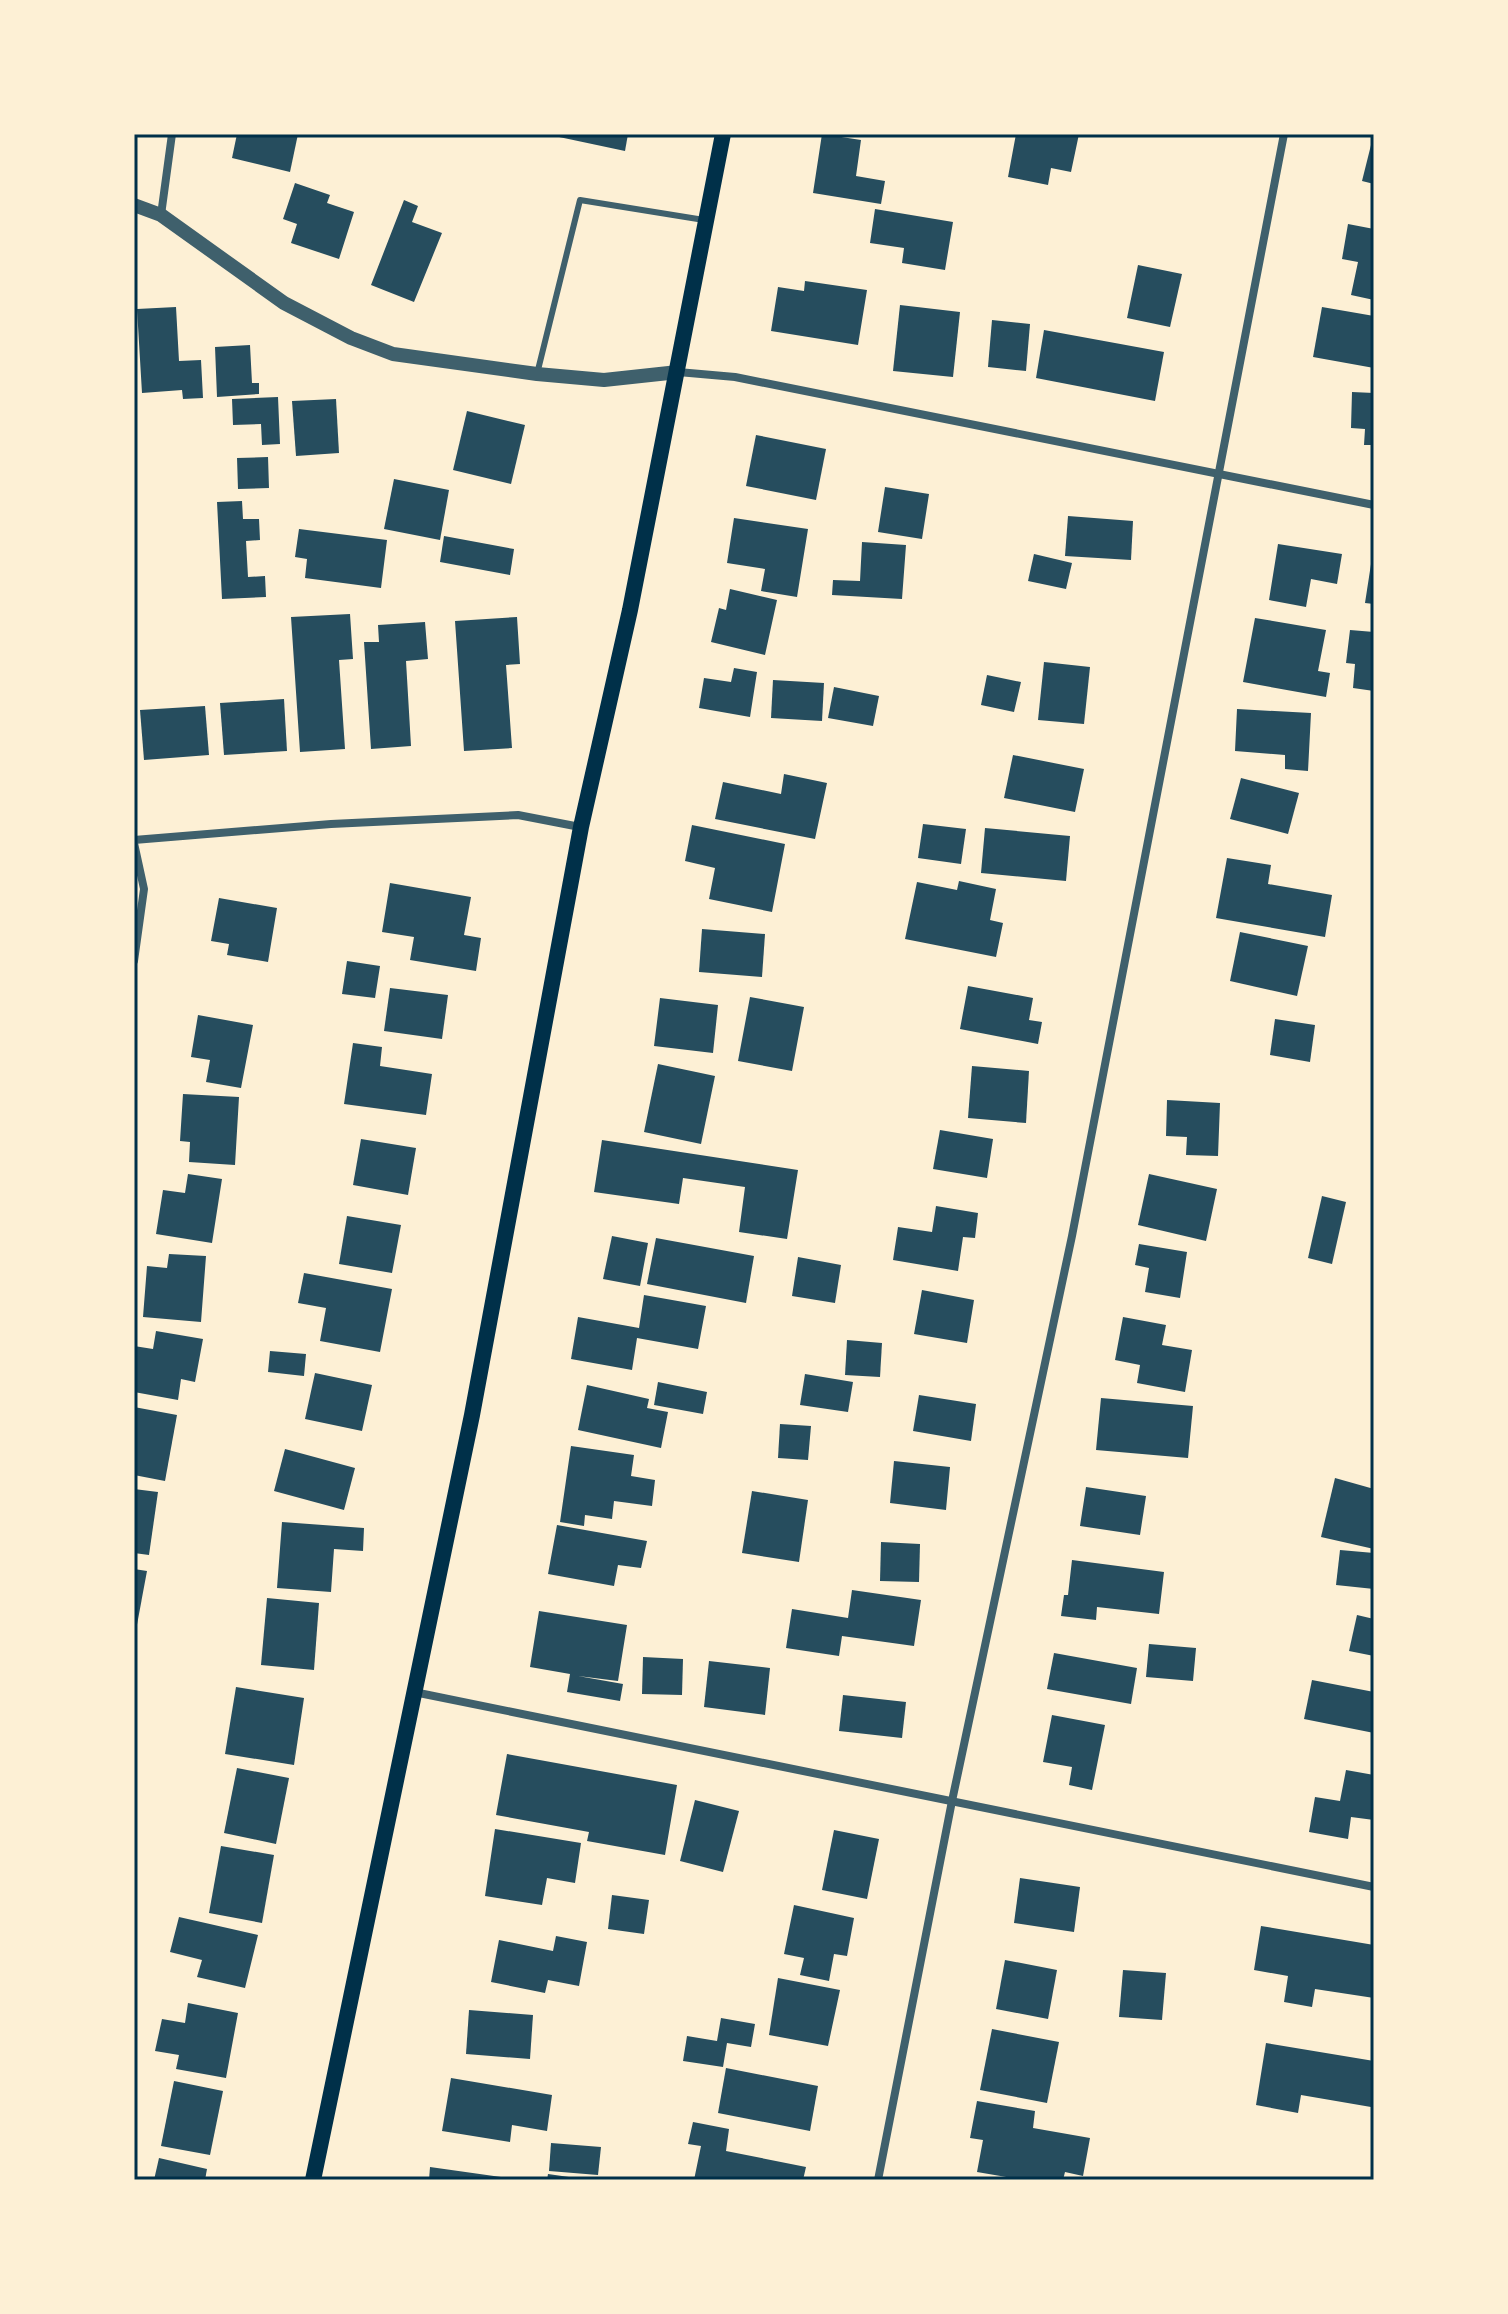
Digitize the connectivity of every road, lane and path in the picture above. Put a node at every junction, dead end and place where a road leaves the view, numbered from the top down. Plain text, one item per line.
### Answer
1 (172, 134) edge
2 (723, 134) edge
3 (1284, 134) edge
4 (134, 205) edge
5 (161, 215) junction
6 (707, 220) junction
7 (678, 372) junction
8 (537, 374) junction
9 (1217, 474) junction
10 (1374, 505) edge
11 (581, 827) junction
12 (134, 842) edge
13 (134, 961) edge
14 (414, 1692) junction
15 (952, 1801) junction
16 (1374, 1887) edge
17 (313, 2180) edge
18 (878, 2180) edge

1 - 5 street
2 - 6 main road
3 - 9 street
4 - 5 street
5 - 8 street
6 - 7 main road
6 - 8 lane
7 - 8 street
7 - 9 street
7 - 11 main road
9 - 10 street
9 - 15 street
11 - 12 street
11 - 14 main road
12 - 13 street
14 - 15 street
14 - 17 main road
15 - 16 street
15 - 18 street

